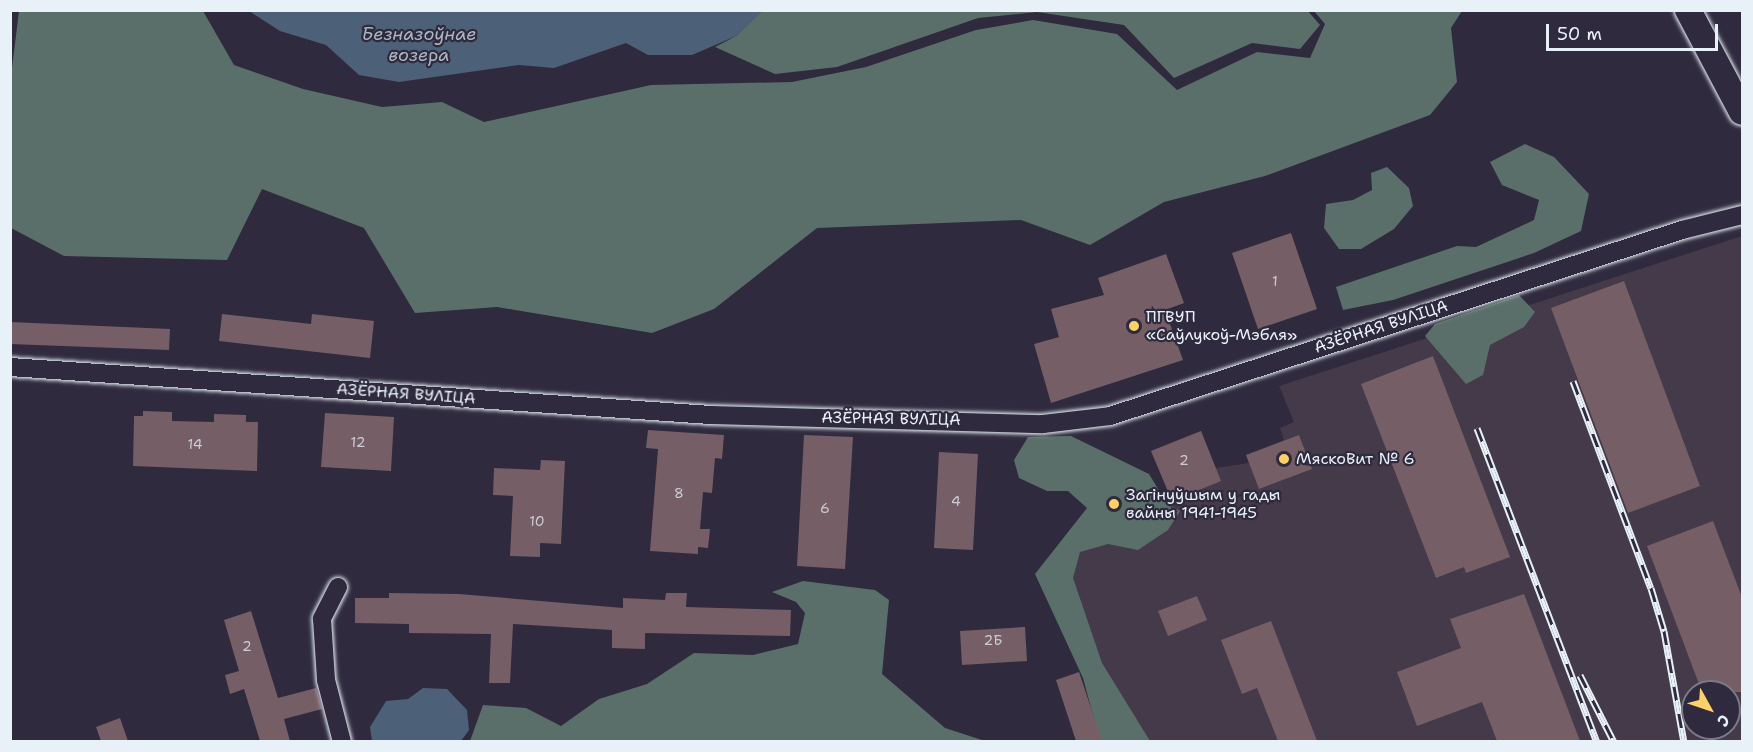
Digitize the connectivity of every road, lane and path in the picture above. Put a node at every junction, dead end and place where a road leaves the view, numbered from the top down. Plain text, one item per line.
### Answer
1 (1688, 10) edge
2 (1743, 112) edge
3 (1743, 215) edge
4 (10, 367) edge
5 (338, 587) dead end
6 (342, 741) edge

1 - 2 main road
3 - 4 street, АЗЁРНАЯ ВУЛІЦА
5 - 6 street

